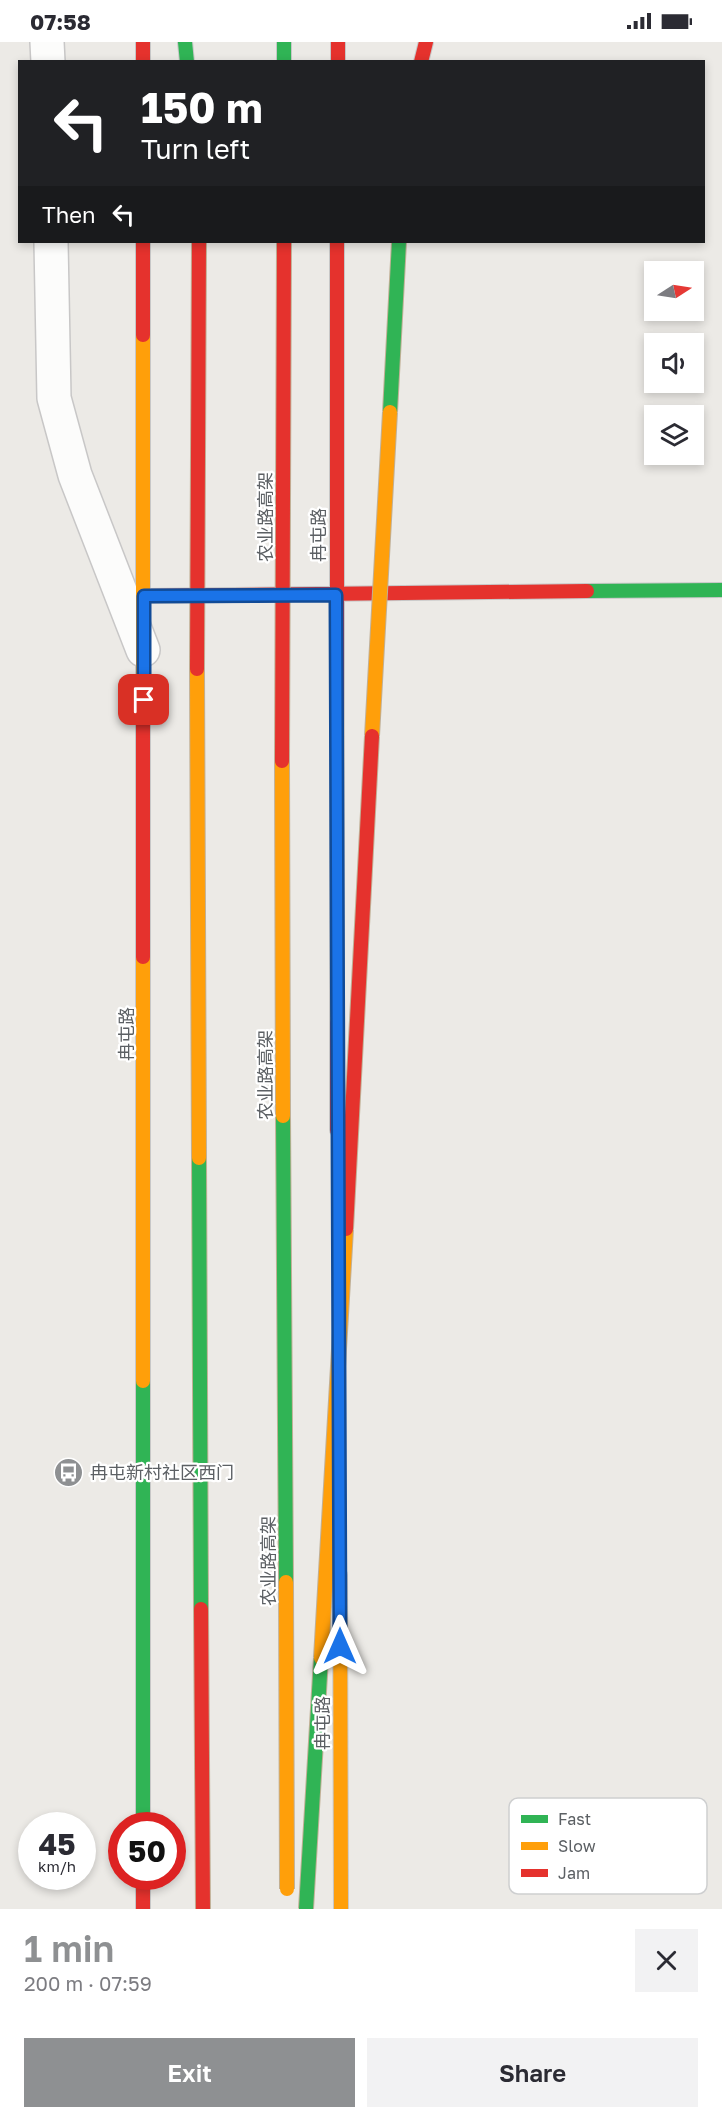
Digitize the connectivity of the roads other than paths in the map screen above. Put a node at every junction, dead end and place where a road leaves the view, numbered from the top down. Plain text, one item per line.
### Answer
1 (47, 42) edge
2 (143, 42) edge
3 (185, 42) edge
4 (200, 42) edge
5 (284, 42) edge
6 (338, 42) edge
7 (413, 42) edge
8 (426, 42) edge
9 (433, 42) edge
10 (48, 60) edge
11 (143, 60) edge
12 (187, 60) edge
13 (200, 60) edge
14 (284, 60) edge
15 (338, 60) edge
16 (412, 60) edge
17 (422, 60) edge
18 (423, 60) edge
19 (51, 243) edge
20 (143, 243) edge
21 (199, 243) edge
22 (284, 243) edge
23 (399, 243) edge
24 (340, 248) edge
25 (722, 590) edge
26 (336, 595) junction
27 (144, 596) junction
28 (144, 652) junction
29 (143, 1812) edge
30 (143, 1890) edge
31 (143, 1909) edge
32 (203, 1909) edge
33 (287, 1909) edge
34 (306, 1909) edge
35 (341, 1909) edge

1 - 10 street
2 - 11 main road
3 - 12 main road
4 - 13 main road
5 - 14 main road
6 - 15 main road
7 - 16 main road
8 - 17 main road
9 - 18 street
19 - 28 street
20 - 27 main road, 冉屯路
21 - 32 main road, bridge
22 - 33 main road, 农业路高架, bridge
23 - 34 main road, bridge
24 - 26 main road, 冉屯路
25 - 26 main road
26 - 27 main road
26 - 35 main road, 冉屯路
27 - 28 main road, 冉屯路
28 - 29 main road, 冉屯路
30 - 31 main road

